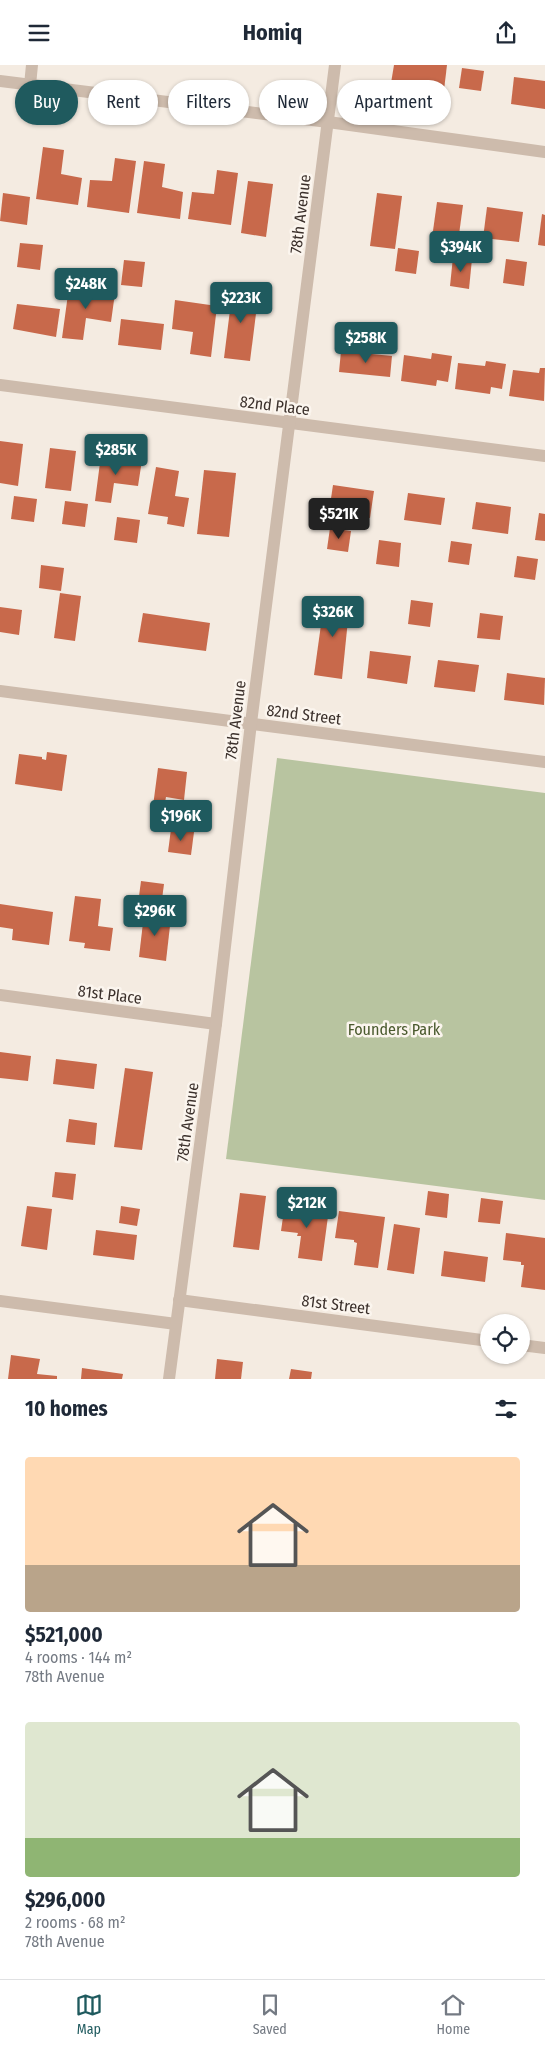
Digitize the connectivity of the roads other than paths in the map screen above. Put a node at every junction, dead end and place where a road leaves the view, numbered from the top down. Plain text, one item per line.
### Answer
1 (32, 65) edge
2 (335, 65) edge
3 (30, 80) edge
4 (0, 81) edge
5 (15, 83) edge
6 (78, 91) edge
7 (328, 122) junction
8 (545, 152) edge
9 (0, 385) edge
10 (290, 424) junction
11 (545, 456) edge
12 (0, 691) edge
13 (251, 723) junction
14 (545, 762) edge
15 (0, 995) edge
16 (216, 1024) junction
17 (179, 1300) junction
18 (0, 1301) edge
19 (176, 1324) junction
20 (480, 1340) edge
21 (530, 1346) edge
22 (545, 1348) edge
23 (169, 1379) edge

1 - 3 street
2 - 7 street, 78th Avenue
4 - 5 street
6 - 7 street
7 - 8 street
7 - 10 street, 78th Avenue
9 - 10 street, 82nd Place
10 - 11 street, 82nd Place
10 - 13 street, 78th Avenue
12 - 13 street, 82nd Street
13 - 14 street, 82nd Street
13 - 16 street, 78th Avenue
15 - 16 street, 81st Place
16 - 17 street, 78th Avenue
17 - 19 street, 78th Avenue
17 - 20 street, 81st Street
18 - 19 street
19 - 23 street, 78th Avenue
21 - 22 street

